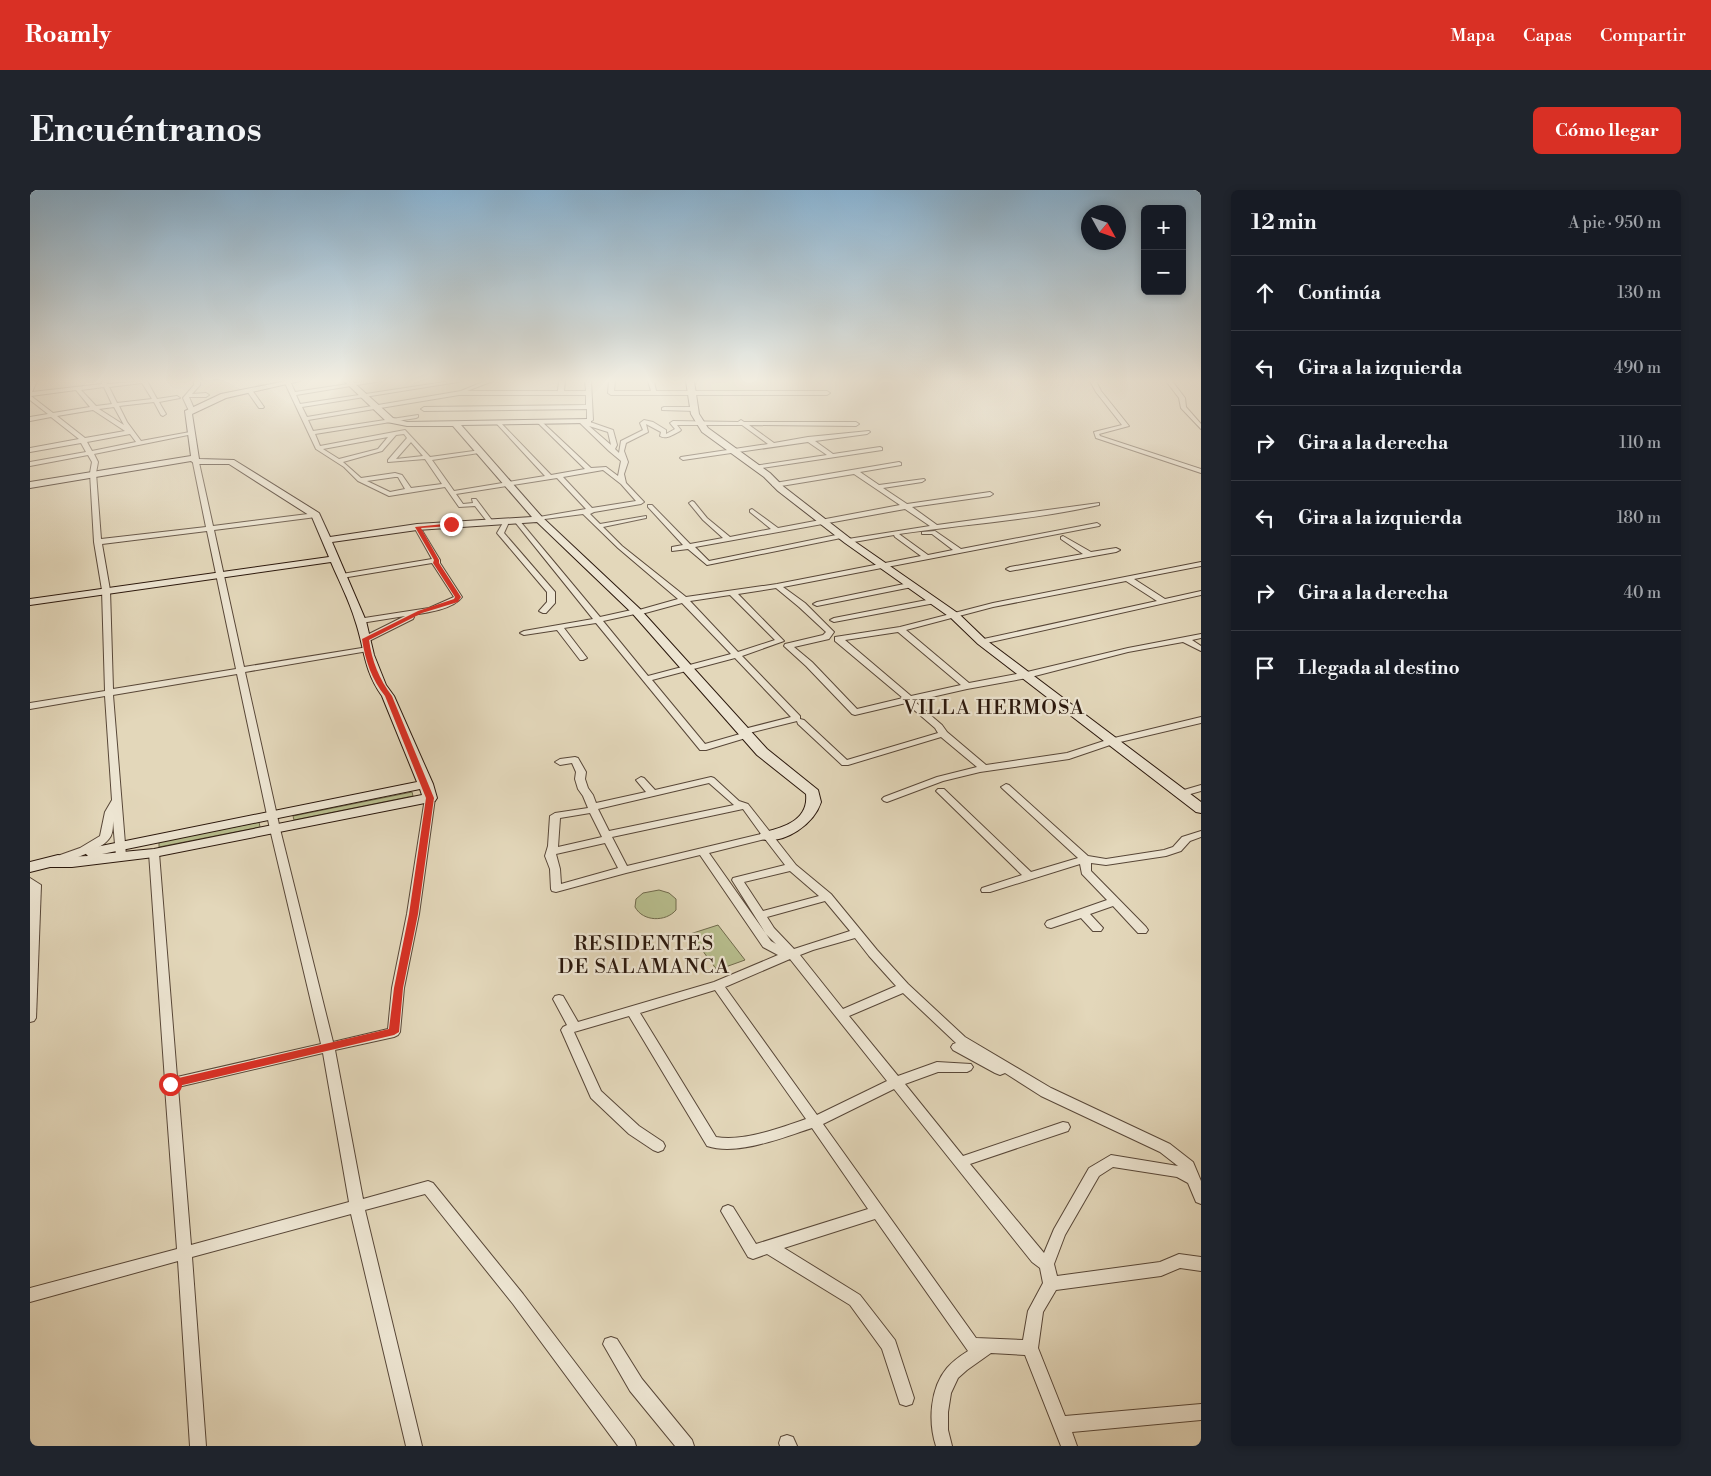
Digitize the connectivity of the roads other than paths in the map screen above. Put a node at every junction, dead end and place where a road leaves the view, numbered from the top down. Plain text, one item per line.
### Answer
1 (30, 440) edge
2 (83, 440) joint
3 (136, 440) edge
4 (162, 440) edge
5 (191, 440) edge
6 (315, 440) edge
7 (361, 440) edge
8 (389, 440) edge
9 (409, 440) edge
10 (411, 440) edge
11 (469, 440) edge
12 (514, 440) edge
13 (557, 440) edge
14 (601, 440) edge
15 (613, 440) edge
16 (628, 440) edge
17 (719, 440) edge
18 (766, 440) edge
19 (804, 440) edge
20 (809, 440) edge
21 (1106, 440) edge
22 (140, 444) junction
23 (772, 444) junction
24 (39, 448) junction
25 (318, 448) junction
26 (880, 449) dead end
27 (30, 450) edge
28 (611, 450) junction
29 (733, 450) junction
30 (479, 451) junction
31 (92, 453) junction
32 (831, 455) junction
33 (428, 458) junction
34 (683, 458) dead end
35 (195, 460) junction
36 (622, 460) junction
37 (338, 461) junction
38 (30, 464) edge
39 (899, 464) dead end
40 (756, 467) junction
41 (589, 470) junction
42 (854, 471) junction
43 (1201, 471) edge
44 (93, 473) junction
45 (558, 475) junction
46 (548, 476) junction
47 (360, 480) junction
48 (922, 480) dead end
49 (507, 483) junction
50 (623, 483) junction
51 (775, 484) junction
52 (30, 485) edge
53 (445, 485) junction
54 (878, 486) junction
55 (409, 490) junction
56 (467, 490) junction
57 (451, 493) junction
58 (990, 494) dead end
59 (692, 503) dead end
60 (478, 504) junction
61 (1097, 504) dead end
62 (650, 506) dead end
63 (908, 506) junction
64 (592, 510) junction
65 (752, 511) dead end
66 (316, 515) junction
67 (644, 518) dead end
68 (539, 519) junction
69 (517, 521) junction
70 (506, 522) junction
71 (823, 522) junction
72 (491, 523) junction
73 (1096, 525) dead end
74 (599, 526) junction
75 (211, 527) junction
76 (417, 527) junction
77 (936, 527) junction
78 (777, 531) junction
79 (845, 538) junction
80 (1063, 538) dead end
81 (327, 540) junction
82 (729, 540) junction
83 (98, 542) junction
84 (688, 546) junction
85 (675, 549) dead end
86 (1116, 550) dead end
87 (960, 551) junction
88 (1090, 555) junction
89 (925, 556) junction
90 (333, 557) junction
91 (436, 560) junction
92 (1201, 564) edge
93 (881, 565) junction
94 (1010, 568) dead end
95 (219, 572) junction
96 (342, 576) junction
97 (1127, 578) junction
98 (908, 585) junction
99 (777, 586) junction
100 (105, 588) junction
101 (731, 592) junction
102 (1201, 593) edge
103 (30, 600) edge
104 (684, 600) junction
105 (932, 601) junction
106 (1163, 601) junction
107 (817, 604) dead end
108 (543, 611) dead end
109 (420, 612) junction
110 (637, 612) junction
111 (955, 616) junction
112 (599, 620) junction
113 (834, 620) dead end
114 (361, 621) junction
115 (560, 628) junction
116 (900, 629) junction
117 (524, 633) dead end
118 (1201, 636) edge
119 (1184, 639) junction
120 (982, 642) junction
121 (367, 644) junction
122 (1201, 649) edge
123 (738, 655) junction
124 (583, 658) dead end
125 (686, 667) junction
126 (241, 671) junction
127 (1026, 675) junction
128 (646, 678) junction
129 (967, 686) junction
130 (109, 693) junction
131 (908, 699) junction
132 (30, 706) edge
133 (1201, 720) edge
134 (801, 722) dead end
135 (744, 734) junction
136 (943, 734) junction
137 (1113, 741) junction
138 (560, 762) dead end
139 (984, 768) junction
140 (641, 780) dead end
141 (1006, 788) dead end
142 (1201, 788) edge
143 (428, 791) junction
144 (941, 791) dead end
145 (652, 793) junction
146 (1180, 794) junction
147 (887, 799) dead end
148 (117, 800) junction
149 (745, 806) junction
150 (592, 808) junction
151 (1201, 809) edge
152 (273, 815) junction
153 (275, 829) junction
154 (1201, 834) edge
155 (766, 836) junction
156 (607, 837) junction
157 (121, 851) junction
158 (703, 851) junction
159 (551, 852) junction
160 (154, 853) junction
161 (1085, 858) junction
162 (50, 862) junction
163 (30, 867) edge
164 (792, 867) junction
165 (624, 870) junction
166 (1028, 875) junction
167 (30, 881) edge
168 (986, 890) dead end
169 (827, 897) junction
170 (33, 899) edge
171 (1114, 902) junction
172 (1083, 913) junction
173 (761, 915) junction
174 (1051, 924) dead end
175 (1097, 928) dead end
176 (1142, 930) dead end
177 (858, 933) junction
178 (793, 955) junction
179 (718, 985) junction
180 (904, 987) junction
181 (559, 1000) dead end
182 (633, 1012) junction
183 (841, 1015) junction
184 (30, 1018) edge
185 (575, 1028) junction
186 (328, 1047) junction
187 (957, 1047) dead end
188 (967, 1067) dead end
189 (896, 1082) junction
190 (170, 1084) junction
191 (1046, 1092) junction
192 (814, 1122) junction
193 (1063, 1127) dead end
194 (658, 1146) dead end
195 (960, 1162) junction
196 (1191, 1178) junction
197 (1201, 1198) edge
198 (358, 1207) junction
199 (728, 1211) dead end
200 (878, 1212) junction
201 (769, 1247) junction
202 (186, 1252) junction
203 (1047, 1264) junction
204 (1201, 1264) edge
205 (1051, 1284) junction
206 (30, 1295) edge
207 (611, 1344) dead end
208 (988, 1346) junction
209 (1030, 1348) junction
210 (906, 1398) dead end
211 (1201, 1412) edge
212 (1061, 1425) junction
213 (198, 1446) edge
214 (414, 1446) edge
215 (628, 1446) edge
216 (686, 1446) edge
217 (944, 1446) edge
218 (1069, 1446) edge

1 - 24 street
2 - 24 street
2 - 31 street
3 - 22 street
4 - 22 street
5 - 35 street
6 - 25 street
7 - 25 street
8 - 37 street
9 - 33 street
10 - 33 street
11 - 30 street
12 - 46 street
13 - 41 street
14 - 28 street
15 - 28 street
16 - 36 street
17 - 29 street
18 - 23 street
19 - 23 street
20 - 32 street
21 - 43 street
22 - 31 street
23 - 29 street
24 - 27 street
25 - 37 street
26 - 32 street
28 - 36 street
29 - 34 street
29 - 40 street
30 - 33 street
30 - 49 street
31 - 38 street
31 - 44 street
32 - 40 street
33 - 53 street
35 - 44 street
35 - 66 street
35 - 75 street
36 - 50 street
37 - 47 street
39 - 42 street
40 - 51 street
41 - 45 street
41 - 50 street
42 - 51 street
42 - 54 street
44 - 52 street
44 - 83 street
45 - 46 street
45 - 64 street
46 - 49 street
47 - 55 street
47 - 55 street
48 - 54 street
49 - 56 street
49 - 68 street
50 - 64 street
51 - 71 street
53 - 55 street
53 - 57 street
54 - 63 street
56 - 57 street
56 - 60 street
57 - 60 street
58 - 63 street
59 - 82 street
60 - 72 street
61 - 77 street
62 - 84 street
63 - 71 street
63 - 77 street
64 - 68 street
64 - 74 street
65 - 78 street
66 - 75 street
66 - 81 street
67 - 74 street
68 - 69 street
68 - 110 street
69 - 70 street
69 - 112 street
70 - 72 street
70 - 108 street
71 - 78 street
71 - 79 street
72 - 76 street
73 - 87 street
74 - 104 street
75 - 83 street
75 - 95 street
76 - 81 street
76 - 91 street
77 - 79 street
78 - 82 street
79 - 84 street
79 - 93 street
80 - 88 street
81 - 90 street
82 - 84 street
83 - 100 street
84 - 85 street
86 - 88 street
87 - 89 street
87 - 89 street
88 - 94 street
89 - 93 street
90 - 95 street
90 - 96 street
91 - 96 street
91 - 109 street
92 - 97 street
93 - 98 street
93 - 99 street
95 - 100 street
95 - 126 street
96 - 114 street
97 - 106 street
97 - 111 street
98 - 105 street
98 - 107 street
99 - 101 street
99 - 131 street
100 - 103 street
100 - 130 street
101 - 104 street
101 - 123 street
102 - 106 street
104 - 110 street
104 - 123 street
105 - 111 street
105 - 113 street
106 - 120 street
109 - 114 street
109 - 121 street
110 - 112 street
110 - 125 street
111 - 116 street
111 - 120 street
112 - 115 street
112 - 128 street
114 - 121 street
115 - 117 street
115 - 124 street
116 - 129 street
116 - 131 street
118 - 119 street
119 - 122 street
119 - 127 street
120 - 127 street
121 - 126 street
121 - 143 street
123 - 125 street
123 - 135 street
125 - 128 street
125 - 135 street
126 - 130 street
126 - 152 street
127 - 129 street
127 - 137 street
128 - 135 street
129 - 131 street
130 - 132 street
130 - 148 street
131 - 136 street
133 - 137 street
134 - 136 street
135 - 155 street
136 - 139 street
137 - 139 street
137 - 146 street
138 - 150 street
139 - 147 street
140 - 145 street
141 - 161 street
142 - 146 street
143 - 152 street
143 - 153 street
143 - 186 street
144 - 166 street
145 - 149 street
145 - 150 street
146 - 151 street
148 - 157 street
148 - 162 street
149 - 155 street
149 - 156 street
150 - 156 street
150 - 159 street
152 - 153 street
152 - 157 street
153 - 160 street
153 - 186 street
154 - 161 street
155 - 158 street
155 - 164 street
156 - 159 street
156 - 165 street
157 - 160 street
157 - 162 street
158 - 165 street
158 - 178 street
159 - 165 street
160 - 190 street
161 - 166 street
161 - 171 street
162 - 163 street
164 - 169 street
164 - 173 street
166 - 168 street
167 - 170 street
169 - 173 street
169 - 177 street
170 - 184 street
171 - 172 street
171 - 176 street
172 - 174 street
172 - 175 street
173 - 178 street
177 - 178 street
177 - 180 street
178 - 179 street
178 - 183 street
179 - 182 street
179 - 192 street
180 - 183 street
180 - 191 street
181 - 185 street
182 - 185 street
182 - 192 street
183 - 189 street
185 - 194 street
186 - 190 street
186 - 198 street
187 - 191 street
188 - 189 street
189 - 192 street
189 - 195 street
190 - 202 street
191 - 196 street
192 - 200 street
193 - 195 street
195 - 203 street
196 - 197 street
196 - 203 street
198 - 202 street
198 - 214 street
198 - 215 street
199 - 201 street
200 - 201 street
200 - 208 street
201 - 210 street
202 - 206 street
202 - 213 street
203 - 205 street
204 - 205 street
205 - 209 street
207 - 216 street
208 - 209 street
208 - 217 street
209 - 212 street
211 - 212 street
212 - 218 street

